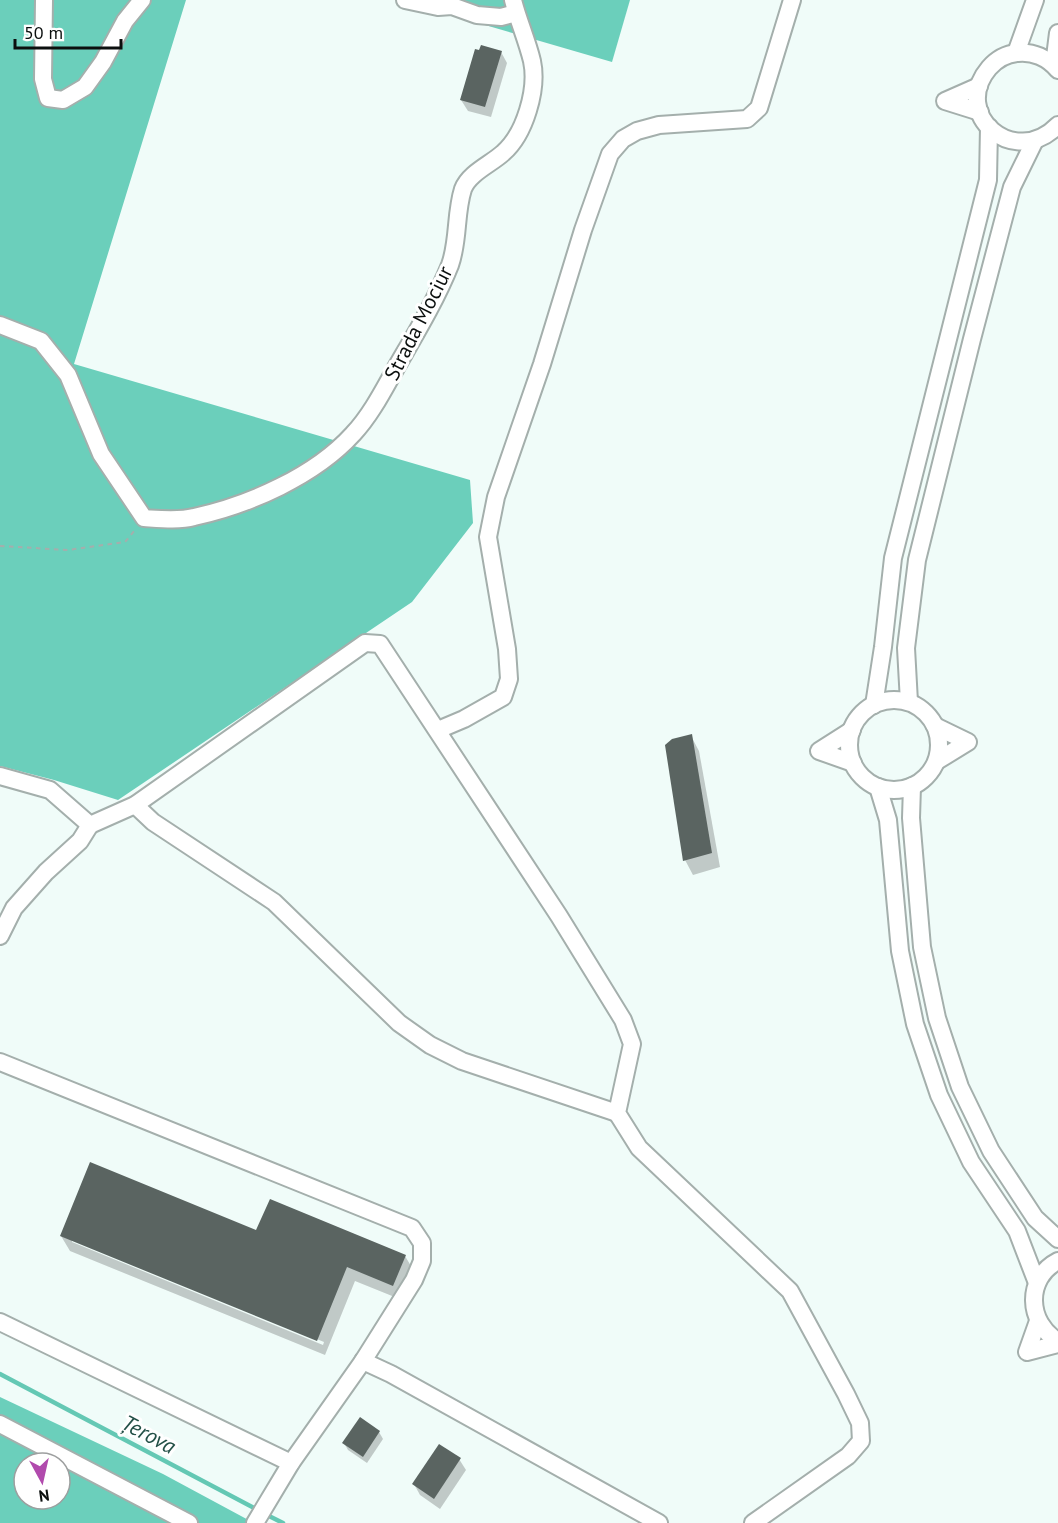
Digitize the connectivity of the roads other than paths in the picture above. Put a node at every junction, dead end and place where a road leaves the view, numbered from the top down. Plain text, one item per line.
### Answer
1 (44, 0) edge
2 (142, 0) edge
3 (405, 0) edge
4 (792, 0) edge
5 (1035, 0) edge
6 (514, 6) edge
7 (1058, 33) edge
8 (1016, 53) junction
9 (1056, 68) edge
10 (979, 86) junction
11 (980, 112) junction
12 (1058, 125) edge
13 (989, 128) junction
14 (1035, 140) junction
15 (0, 325) edge
16 (909, 702) junction
17 (874, 705) junction
18 (935, 726) junction
19 (438, 730) junction
20 (852, 730) junction
21 (937, 761) junction
22 (853, 763) junction
23 (0, 776) edge
24 (912, 786) junction
25 (878, 787) junction
26 (135, 805) junction
27 (90, 825) junction
28 (0, 936) edge
29 (0, 1062) edge
30 (617, 1113) junction
31 (1058, 1239) edge
32 (1058, 1261) edge
33 (1037, 1283) junction
34 (1038, 1321) junction
35 (0, 1322) edge
36 (1058, 1343) edge
37 (363, 1361) junction
38 (0, 1424) edge
39 (291, 1463) junction
40 (189, 1523) edge
41 (255, 1523) edge
42 (659, 1523) edge
43 (753, 1523) edge

1 - 2 street
3 - 6 street
4 - 19 street
5 - 8 street
6 - 15 street, Strada Mociur
7 - 9 street
8 - 9 street
8 - 10 street
10 - 11 street
10 - 11 street
11 - 13 street
12 - 14 street
13 - 14 street
13 - 17 street
14 - 16 street
16 - 17 street
16 - 18 street
17 - 20 street
18 - 21 street
18 - 21 street
19 - 26 street
19 - 30 street
20 - 22 street
20 - 22 street
21 - 24 street
22 - 25 street
23 - 27 street
24 - 25 street
24 - 31 street
25 - 33 street
26 - 27 street
26 - 30 street
27 - 28 street
29 - 37 street
30 - 43 street
32 - 33 street
33 - 34 street
34 - 36 street
34 - 36 street
35 - 39 street
37 - 39 street
37 - 42 street
38 - 40 street
39 - 41 street

